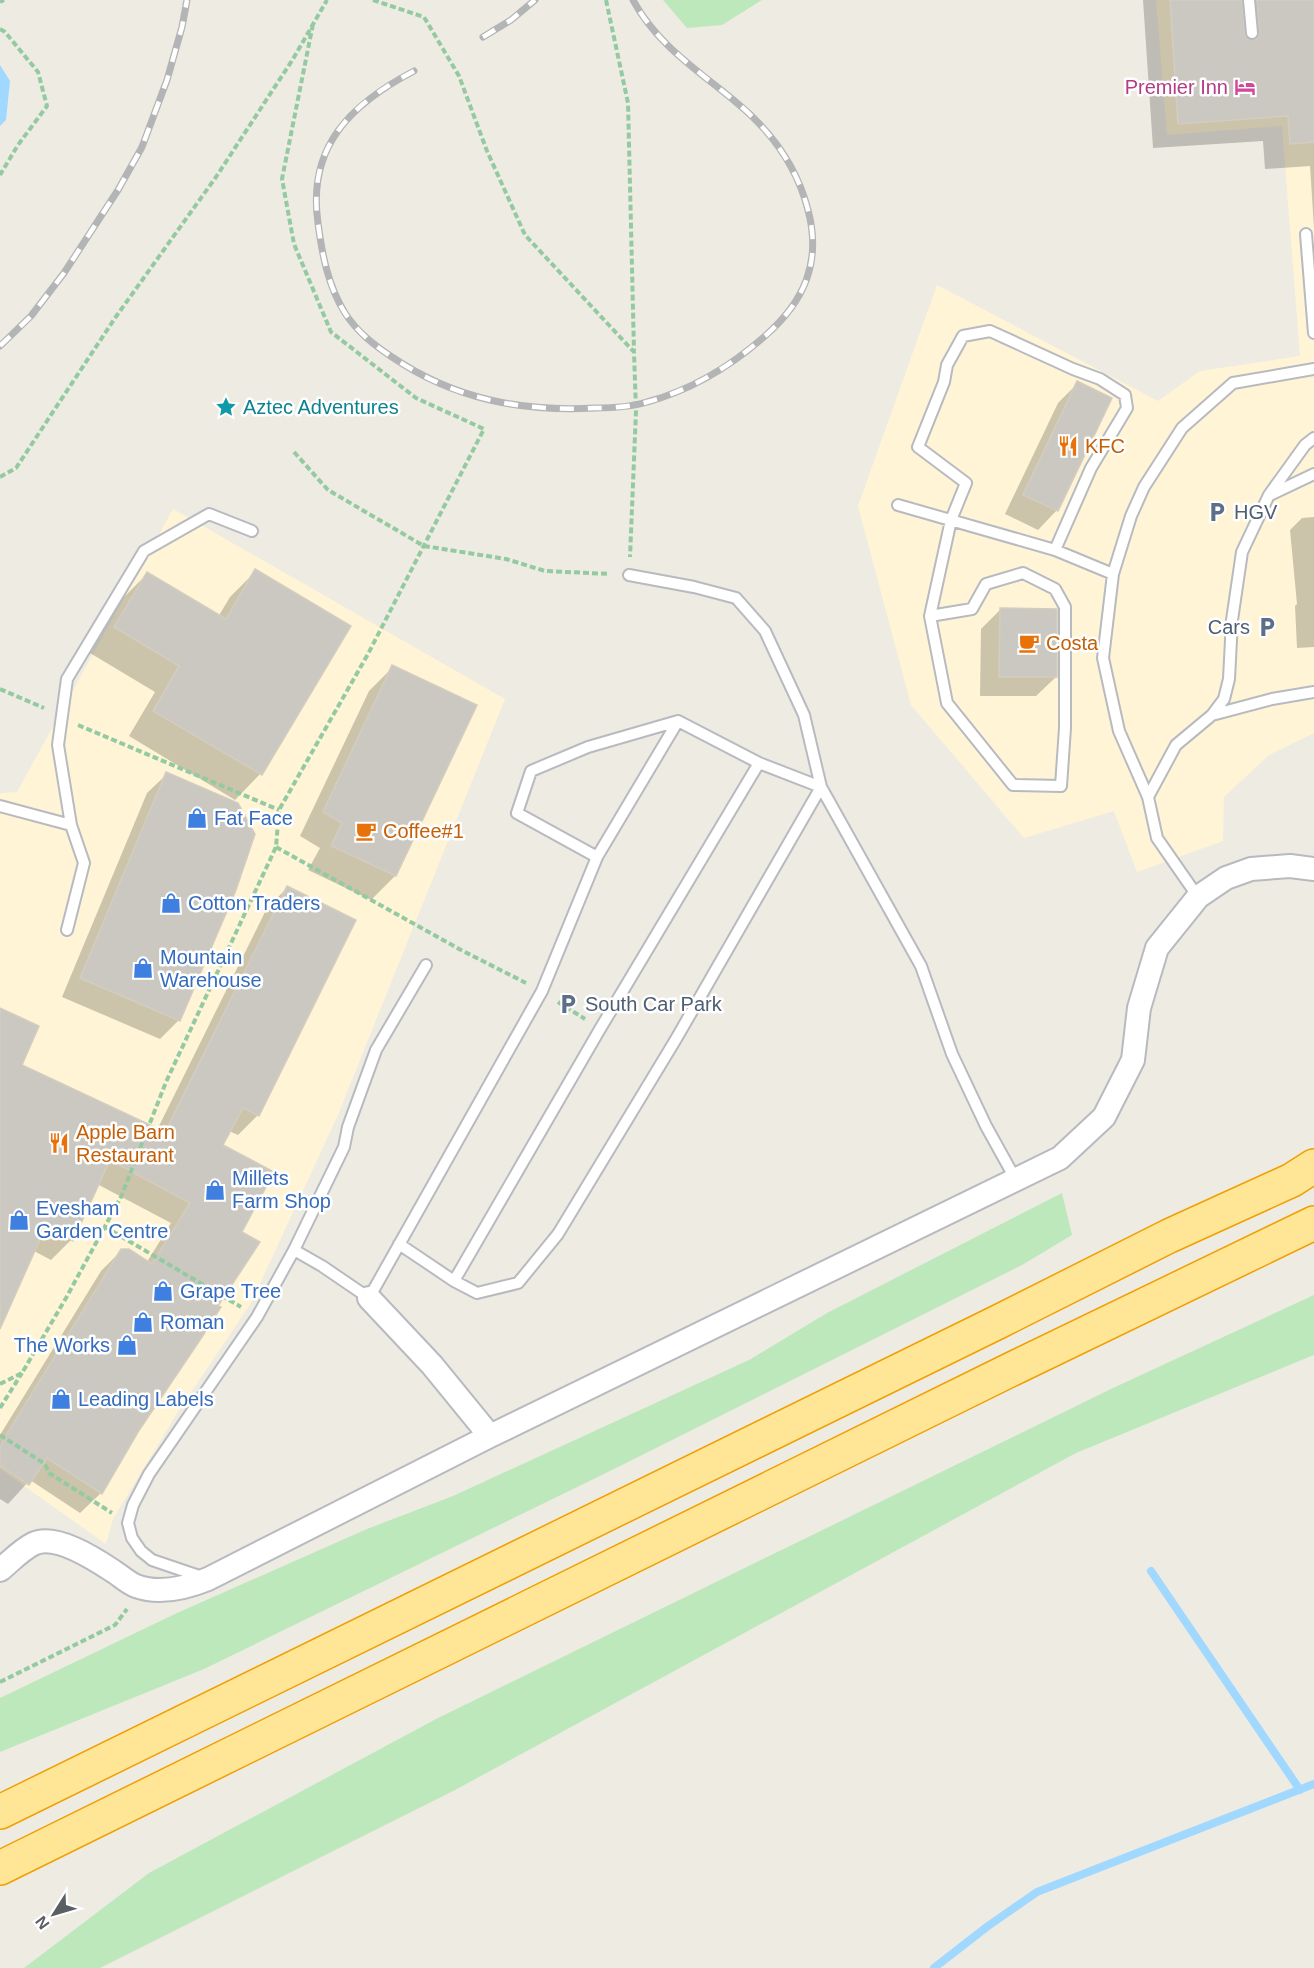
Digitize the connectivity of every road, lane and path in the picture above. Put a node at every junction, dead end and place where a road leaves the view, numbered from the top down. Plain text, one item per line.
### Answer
1 (4, 0) edge
2 (327, 0) edge
3 (373, 0) edge
4 (606, 0) edge
5 (1249, 0) edge
6 (0, 2) edge
7 (313, 24) junction
8 (0, 29) edge
9 (1251, 33) dead end
10 (0, 176) edge
11 (1306, 234) dead end
12 (1314, 333) edge
13 (634, 352) junction
14 (1314, 369) edge
15 (1314, 438) edge
16 (294, 452) dead end
17 (1314, 474) edge
18 (0, 477) edge
19 (1269, 495) junction
20 (898, 505) dead end
21 (951, 520) junction
22 (252, 531) dead end
23 (424, 546) junction
24 (1055, 550) junction
25 (1113, 574) junction
26 (629, 575) junction
27 (930, 616) junction
28 (0, 689) edge
29 (1314, 692) edge
30 (1212, 715) junction
31 (61, 716) junction
32 (678, 721) junction
33 (759, 763) junction
34 (821, 787) junction
35 (1148, 797) junction
36 (0, 806) edge
37 (279, 810) junction
38 (71, 825) junction
39 (276, 847) junction
40 (597, 856) junction
41 (1314, 869) edge
42 (1198, 897) junction
43 (67, 930) dead end
44 (426, 965) dead end
45 (542, 991) junction
46 (600, 1029) junction
47 (1314, 1166) edge
48 (1016, 1180) junction
49 (1314, 1223) edge
50 (105, 1227) junction
51 (399, 1244) junction
52 (294, 1250) junction
53 (454, 1281) junction
54 (369, 1298) junction
55 (257, 1317) junction
56 (22, 1373) junction
57 (0, 1384) edge
58 (0, 1408) edge
59 (0, 1436) edge
60 (490, 1436) junction
61 (128, 1523) junction
62 (0, 1570) edge
63 (208, 1579) junction
64 (135, 1586) junction
65 (0, 1682) edge
66 (0, 1812) edge
67 (0, 1868) edge

1 - 6 path
2 - 7 path
3 - 13 path
4 - 13 path
5 - 9 lane
7 - 18 path
7 - 23 path
8 - 10 path
11 - 12 lane
13 - 26 path
14 - 25 lane
15 - 19 lane
16 - 23 path
17 - 19 lane
19 - 30 lane
20 - 21 lane
21 - 24 lane
21 - 24 lane
21 - 27 lane
22 - 31 lane
23 - 26 path
23 - 37 path
24 - 25 lane
25 - 35 lane
26 - 34 lane
27 - 27 lane
28 - 31 path
29 - 30 lane
30 - 35 lane
31 - 37 path
31 - 38 lane
32 - 33 lane
32 - 40 lane
32 - 40 lane
33 - 34 lane
33 - 46 lane
34 - 48 lane
34 - 53 lane
35 - 42 lane
36 - 38 lane
37 - 39 path
38 - 43 lane
39 - 45 path
39 - 50 path
40 - 45 lane
41 - 42 street
42 - 48 street
44 - 52 lane
45 - 46 path
45 - 51 lane
46 - 53 lane
47 - 66 highway
48 - 60 street
49 - 67 highway
50 - 55 path
50 - 56 path
51 - 53 lane
51 - 54 lane
52 - 54 lane
52 - 55 lane
54 - 60 street
55 - 61 lane
56 - 57 path
56 - 58 path
59 - 61 path
60 - 63 street
61 - 63 lane
62 - 64 street
63 - 64 street
64 - 65 path

